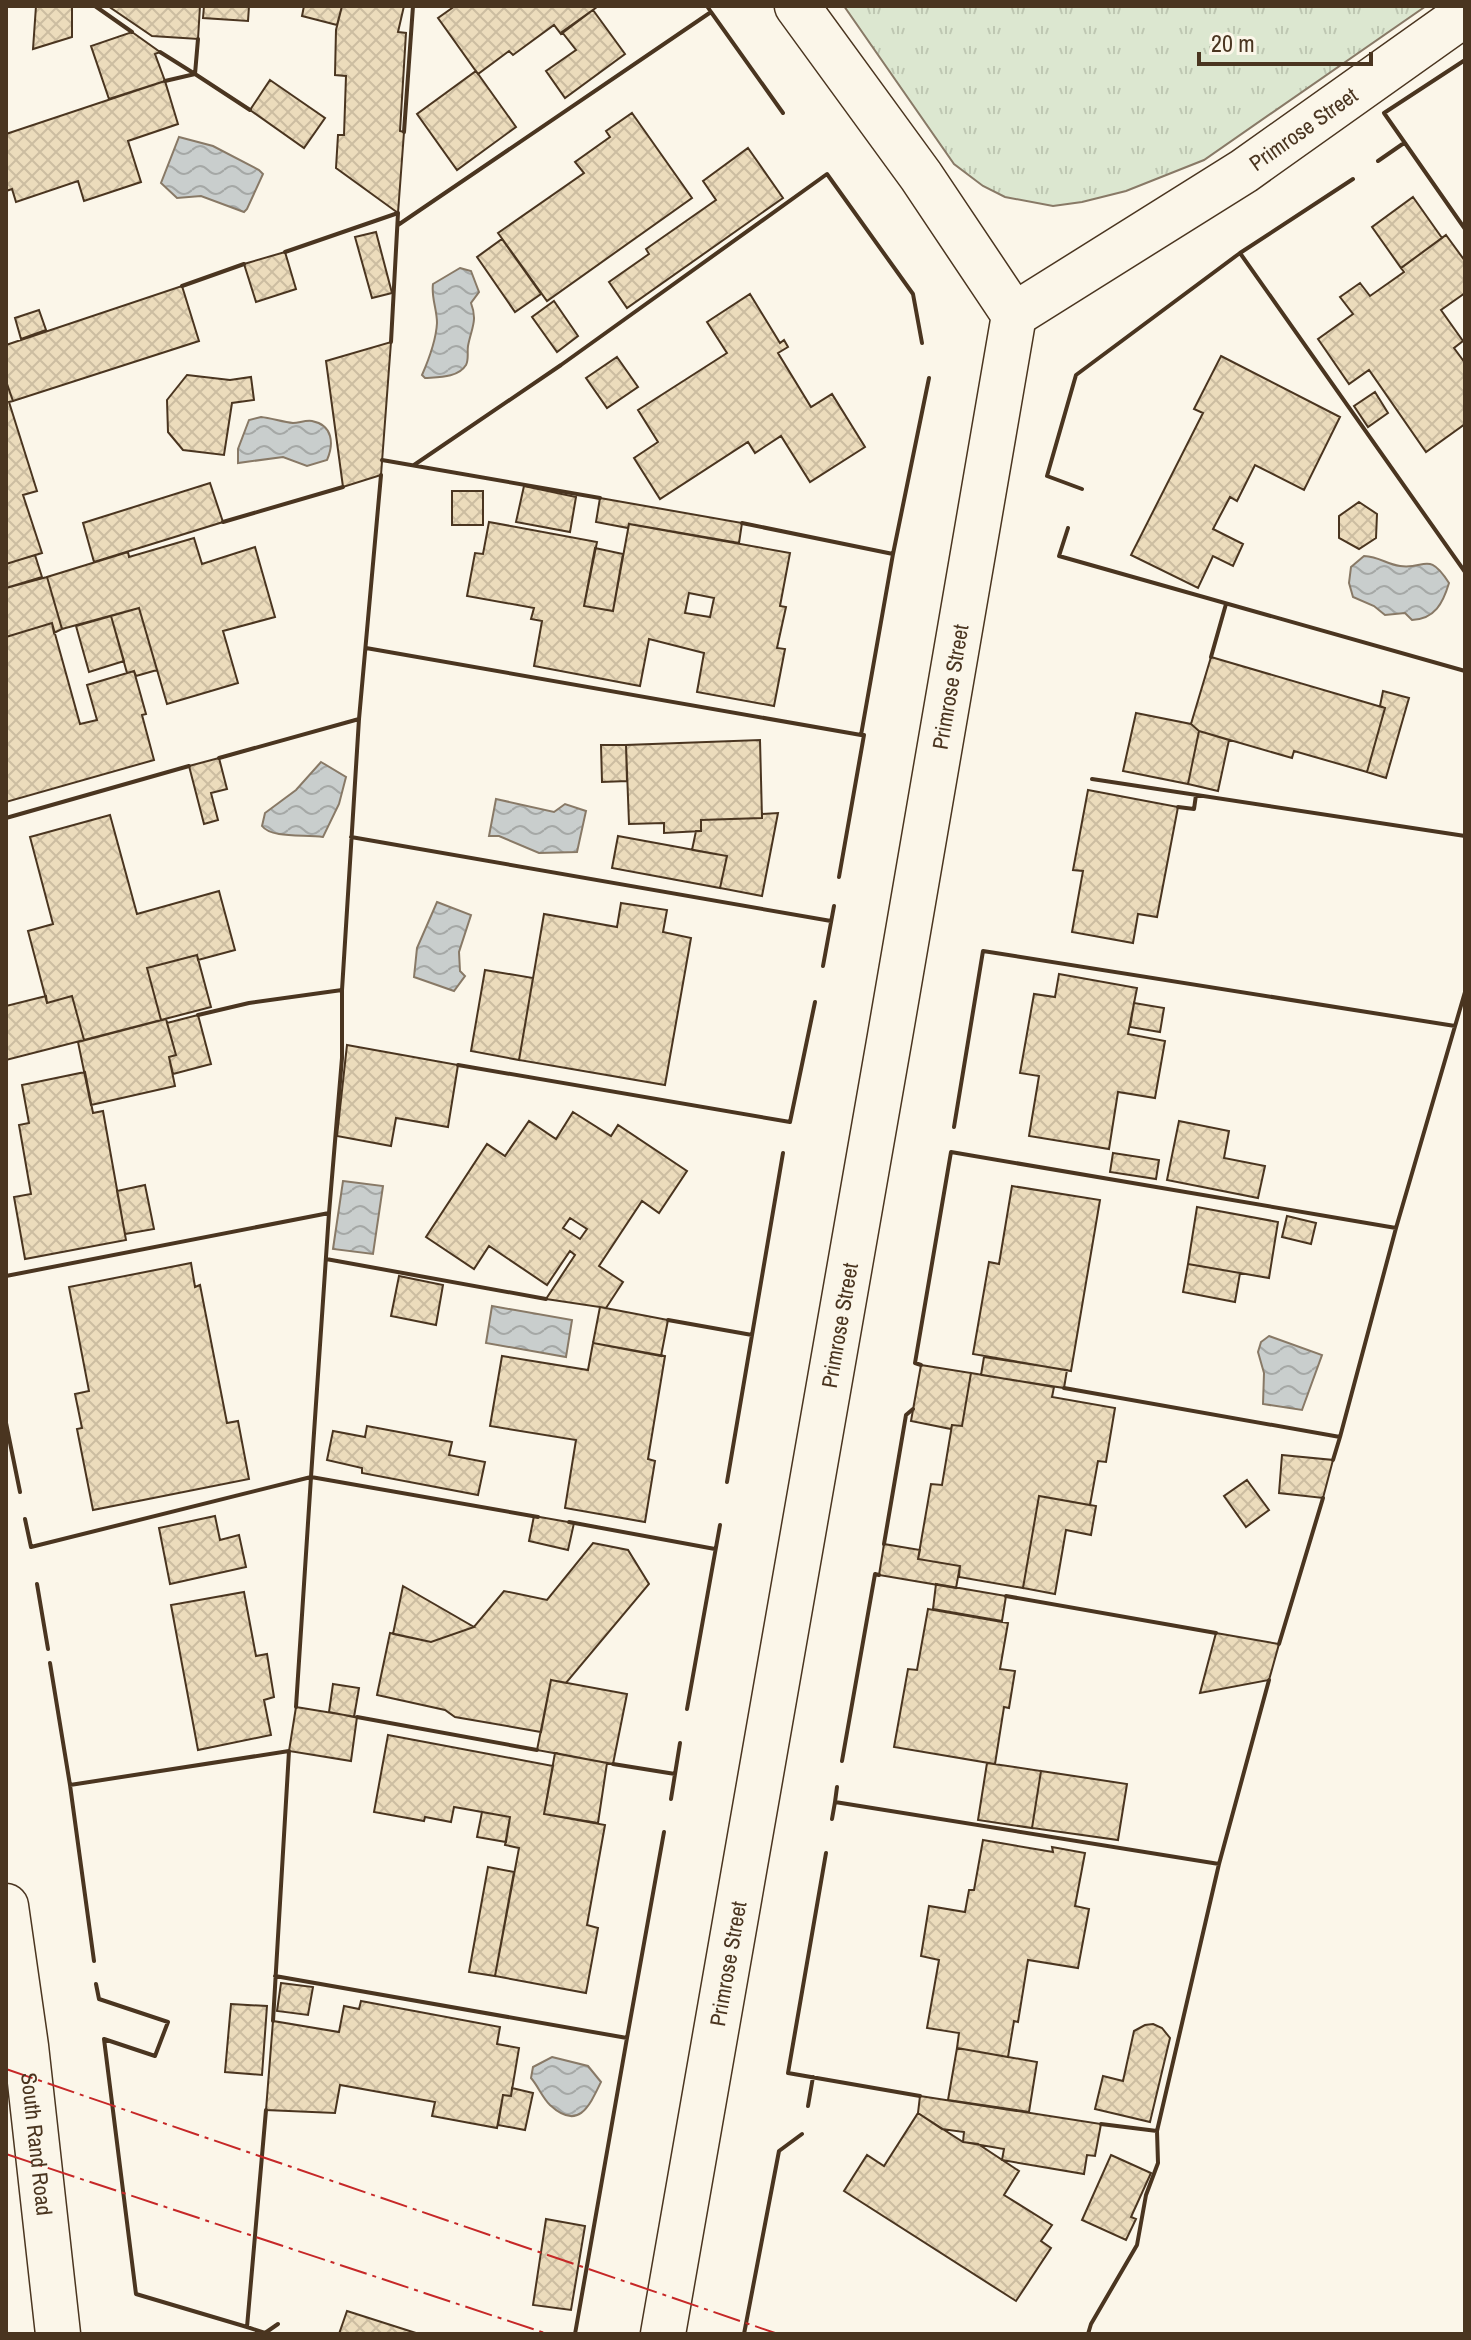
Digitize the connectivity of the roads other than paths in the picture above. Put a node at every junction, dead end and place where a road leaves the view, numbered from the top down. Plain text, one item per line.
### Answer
1 (797, 6) edge
2 (1465, 14) edge
3 (1014, 315) junction
4 (6, 1906) edge
5 (16, 2048) edge
6 (60, 2333) edge
7 (663, 2334) edge

1 - 3 street
2 - 3 street, Primrose Street
3 - 7 street, Primrose Street
4 - 5 street, South Rand Road
5 - 6 street, South Rand Road

